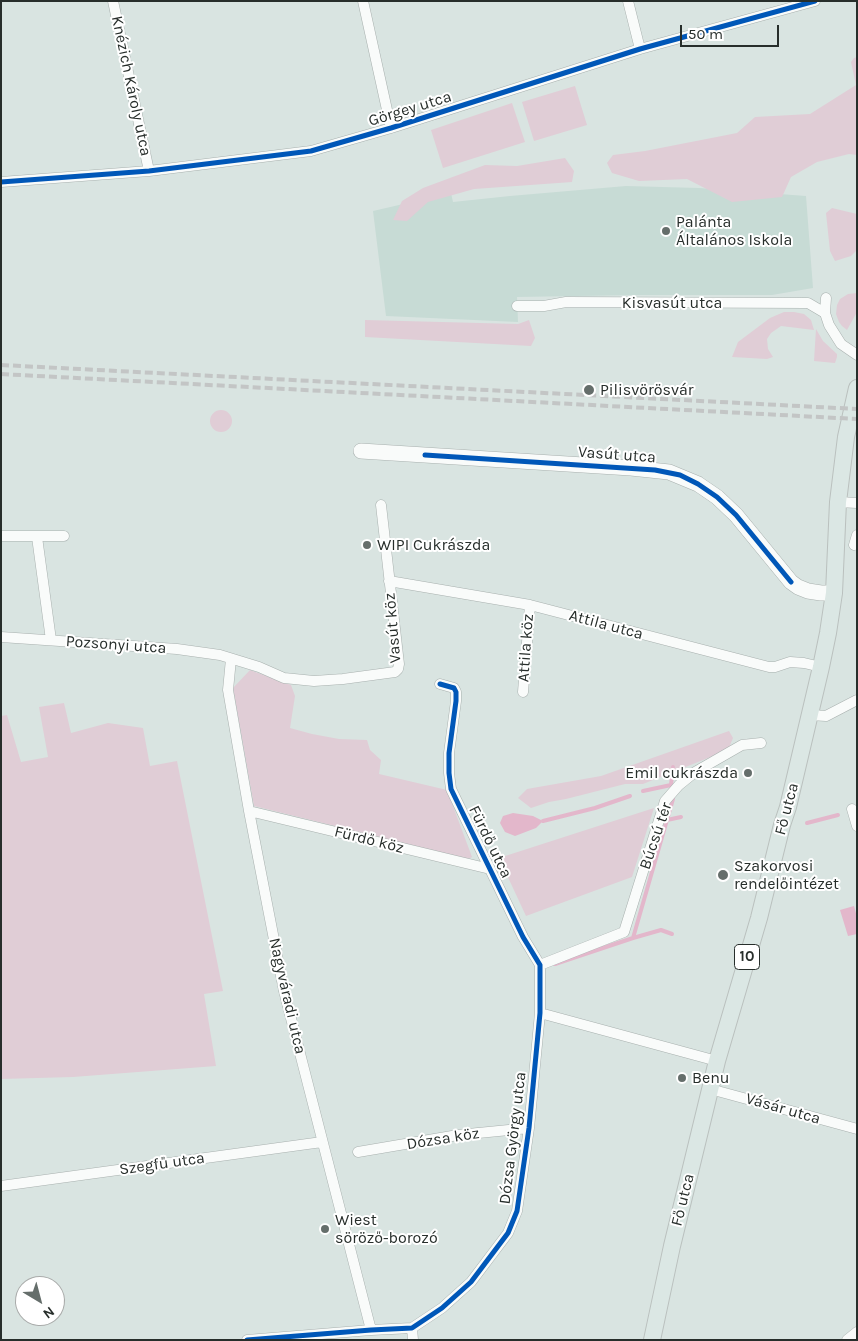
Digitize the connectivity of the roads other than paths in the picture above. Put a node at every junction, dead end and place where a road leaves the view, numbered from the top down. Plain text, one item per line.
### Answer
1 (112, 1) edge
2 (363, 1) edge
3 (628, 1) edge
4 (815, 1) edge
5 (640, 49) junction
6 (391, 128) junction
7 (149, 171) junction
8 (1, 182) edge
9 (826, 298) dead end
10 (517, 306) dead end
11 (825, 313) junction
12 (854, 353) edge
13 (857, 388) edge
14 (362, 451) dead end
15 (838, 502) junction
16 (857, 503) edge
17 (381, 504) dead end
18 (1, 536) edge
19 (64, 536) dead end
20 (37, 537) junction
21 (389, 581) junction
22 (834, 593) junction
23 (530, 605) junction
24 (1, 637) edge
25 (50, 640) junction
26 (231, 658) junction
27 (821, 667) junction
28 (440, 684) dead end
29 (523, 692) dead end
30 (857, 700) edge
31 (810, 715) junction
32 (761, 743) dead end
33 (852, 809) dead end
34 (249, 811) junction
35 (857, 826) edge
36 (490, 869) junction
37 (540, 965) junction
38 (540, 1013) junction
39 (717, 1061) junction
40 (710, 1089) junction
41 (529, 1128) junction
42 (857, 1129) edge
43 (322, 1142) junction
44 (358, 1152) dead end
45 (1, 1186) edge
46 (857, 1326) edge
47 (412, 1328) junction
48 (371, 1330) junction
49 (857, 1332) edge
50 (247, 1340) edge
51 (414, 1340) edge
52 (652, 1340) edge
53 (847, 1340) edge

1 - 7 street, Knézich Károly utca
2 - 6 street
3 - 5 street
4 - 5 street, Görgey utca
5 - 6 street, Görgey utca
6 - 7 street, Görgey utca
7 - 8 street, Görgey utca
9 - 11 street
10 - 11 street, Kisvasút utca
11 - 12 street
13 - 15 main road, Fő utca / 10
14 - 22 street, Vasút utca
15 - 16 street
15 - 22 main road, Fő utca / 10
17 - 21 street, Vasút köz
18 - 20 street
19 - 20 street
20 - 25 street
21 - 23 street, Attila utca
21 - 26 street, Vasút köz
22 - 27 main road, Fő utca / 10
23 - 27 street, Attila utca
23 - 29 street, Attila köz
24 - 25 street, Pozsonyi utca
25 - 26 street, Pozsonyi utca
26 - 34 street, Nagyváradi utca
27 - 31 main road, Fő utca / 10
28 - 36 street, Fürdő utca
30 - 31 street
31 - 39 main road, Fő utca / 10
32 - 37 street, Búcsú tér
33 - 35 street
34 - 36 street, Fürdő köz
34 - 43 street, Nagyváradi utca
36 - 37 street, Fürdő utca
37 - 38 street
38 - 39 street
38 - 41 street, Dózsa György utca
39 - 40 main road, Fő utca / 10
40 - 42 street, Vásár utca
40 - 52 main road, Fő utca / 10
41 - 44 street, Dózsa köz
41 - 47 street, Dózsa György utca
43 - 45 street, Szegfű utca
43 - 48 street, Nagyváradi utca
46 - 49 street
47 - 48 street
47 - 51 street
48 - 50 street
49 - 53 street

